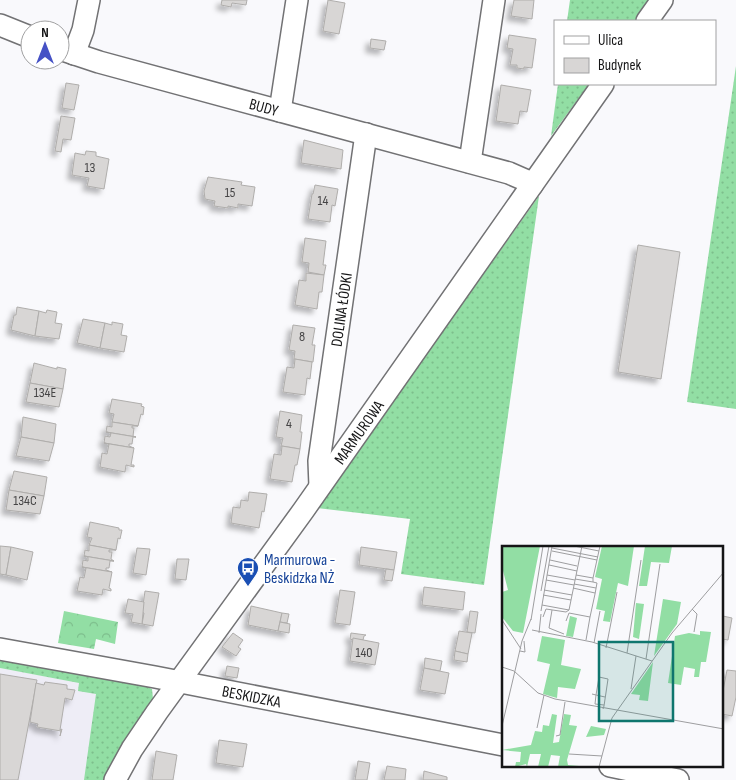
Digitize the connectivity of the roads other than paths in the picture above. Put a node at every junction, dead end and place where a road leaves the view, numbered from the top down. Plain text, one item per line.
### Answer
1 (89, 0) edge
2 (297, 0) edge
3 (494, 0) edge
4 (662, 0) edge
5 (648, 20) edge
6 (0, 25) edge
7 (20, 33) edge
8 (70, 48) edge
9 (70, 53) edge
10 (603, 85) edge
11 (280, 111) junction
12 (366, 134) junction
13 (470, 162) junction
14 (532, 186) junction
15 (320, 486) junction
16 (0, 649) edge
17 (178, 682) junction
18 (502, 745) edge
19 (620, 768) edge
20 (115, 780) edge
21 (678, 780) edge

1 - 8 street
2 - 11 street
3 - 13 street
4 - 5 street
6 - 7 street
9 - 11 street, BUDY
10 - 14 street, MARMUROWA
11 - 12 street, BUDY
12 - 13 street, BUDY
12 - 15 street, DOLINA ŁÓDKI
13 - 14 street, BUDY
14 - 15 street, MARMUROWA
15 - 17 street, MARMUROWA
16 - 17 street, BESKIDZKA
17 - 18 street, BESKIDZKA
17 - 20 street, MARMUROWA
19 - 21 street

